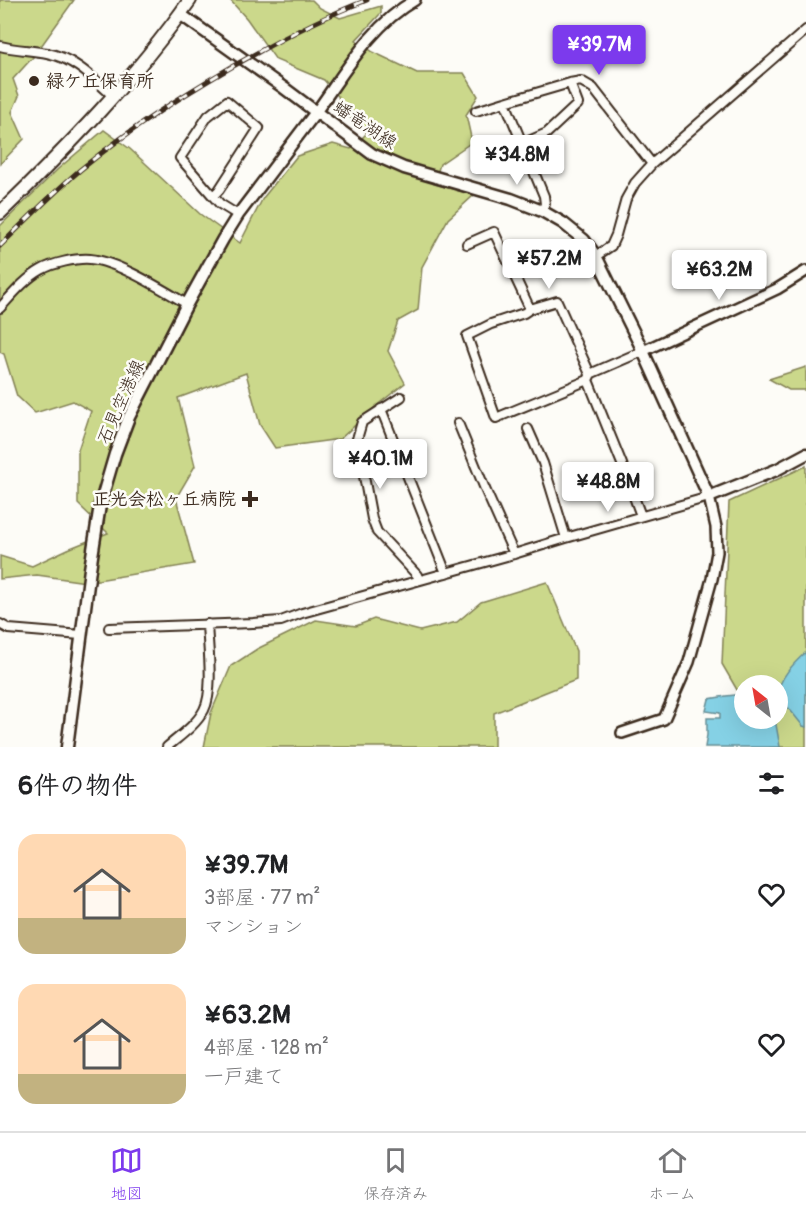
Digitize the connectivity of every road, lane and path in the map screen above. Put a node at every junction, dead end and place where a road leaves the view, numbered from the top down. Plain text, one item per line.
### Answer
1 (190, 0) edge
2 (415, 0) edge
3 (180, 14) junction
4 (806, 30) edge
5 (0, 46) edge
6 (570, 83) junction
7 (113, 96) junction
8 (505, 102) junction
9 (476, 111) dead end
10 (316, 112) junction
11 (522, 144) junction
12 (652, 164) junction
13 (213, 196) junction
14 (542, 211) junction
15 (0, 213) edge
16 (238, 215) junction
17 (467, 244) dead end
18 (596, 256) junction
19 (806, 271) edge
20 (187, 304) junction
21 (0, 308) edge
22 (530, 309) junction
23 (643, 351) junction
24 (589, 377) junction
25 (401, 397) dead end
26 (381, 409) junction
27 (458, 423) dead end
28 (528, 429) dead end
29 (806, 454) edge
30 (709, 497) junction
31 (641, 516) junction
32 (566, 538) junction
33 (514, 554) junction
34 (446, 573) junction
35 (419, 580) junction
36 (0, 624) edge
37 (207, 624) junction
38 (109, 628) dead end
39 (81, 635) junction
40 (622, 733) dead end
41 (67, 747) edge
42 (167, 747) edge

1 - 3 highway
2 - 10 street
3 - 7 highway
3 - 10 main road, 蟠竜湖線
4 - 12 street
5 - 7 street
6 - 8 street
6 - 11 street
6 - 12 street
7 - 15 highway
8 - 9 street
8 - 11 street
10 - 14 main road, 蟠竜湖線
10 - 16 main road, 石見空港線
11 - 14 street
12 - 18 street
13 - 13 street
13 - 16 street
14 - 18 main road, 蟠竜湖線
16 - 20 main road, 石見空港線
17 - 22 street
18 - 23 main road, 蟠竜湖線
19 - 23 street
20 - 21 street
20 - 39 main road, 石見空港線
22 - 24 street
22 - 24 street
23 - 24 street
23 - 30 main road, 蟠竜湖線
24 - 31 street
25 - 26 street
26 - 34 street
26 - 35 street
27 - 33 street
28 - 32 street
29 - 30 main road
30 - 31 street
30 - 40 street
31 - 32 street
32 - 33 street
33 - 34 street
34 - 35 street
35 - 37 street
36 - 39 street
37 - 38 street
37 - 42 street
39 - 41 main road, 石見空港線

